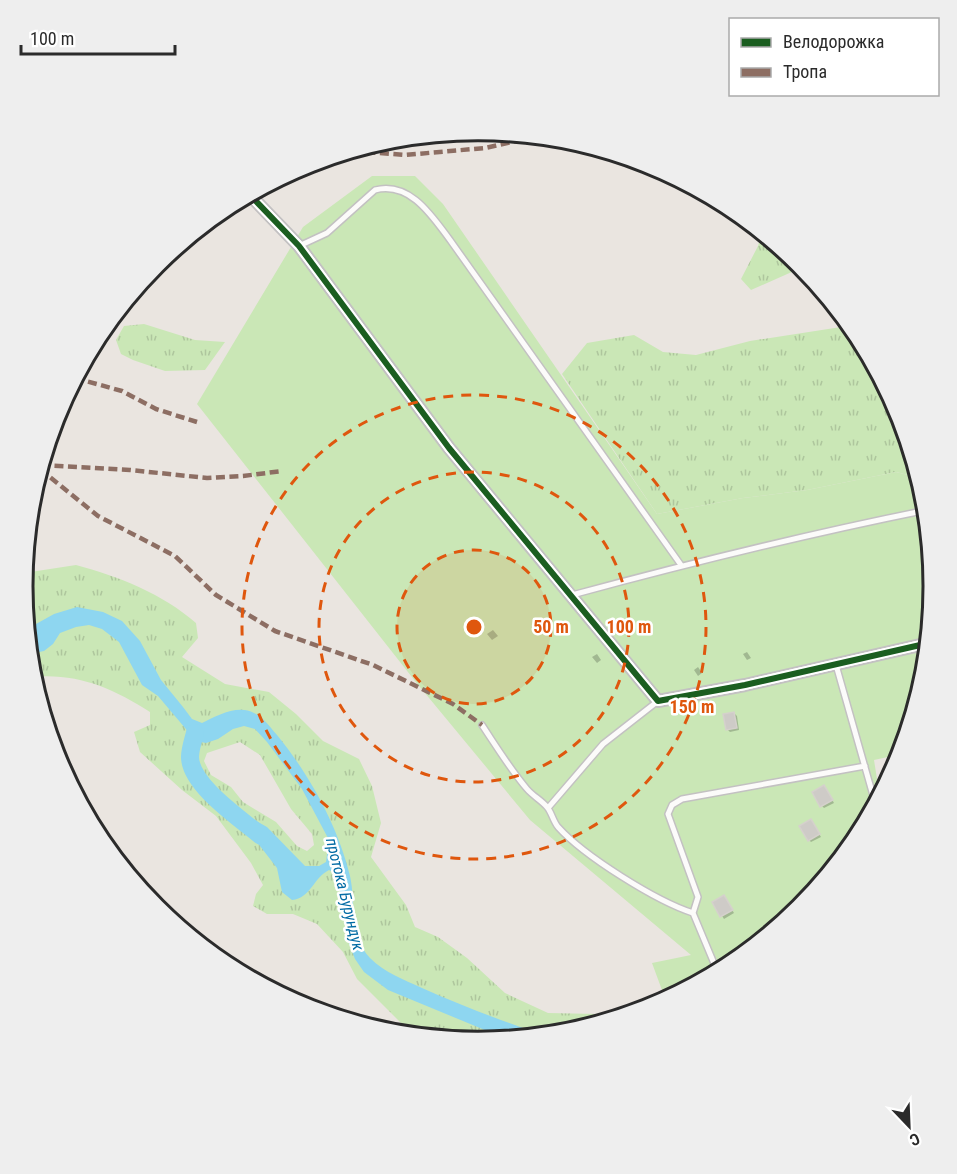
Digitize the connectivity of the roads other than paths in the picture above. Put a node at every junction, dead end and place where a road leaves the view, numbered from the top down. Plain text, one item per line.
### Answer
1 (256, 201) edge
2 (299, 246) junction
3 (917, 512) edge
4 (681, 565) junction
5 (572, 595) junction
6 (920, 645) edge
7 (837, 666) junction
8 (658, 701) junction
9 (482, 725) dead end
10 (866, 766) junction
11 (873, 794) edge
12 (548, 808) junction
13 (693, 913) junction
14 (714, 965) edge

1 - 2 street
2 - 4 lane
2 - 5 street
3 - 4 lane
4 - 5 lane
5 - 8 street
6 - 7 street
7 - 8 street
7 - 10 lane
8 - 12 lane
9 - 12 lane
10 - 11 lane
10 - 13 lane
12 - 13 lane
13 - 14 lane

